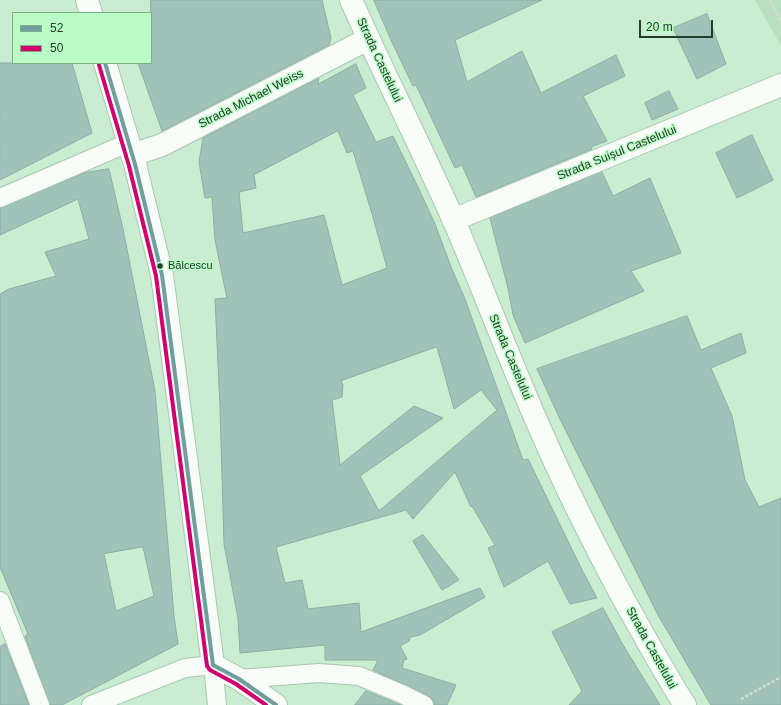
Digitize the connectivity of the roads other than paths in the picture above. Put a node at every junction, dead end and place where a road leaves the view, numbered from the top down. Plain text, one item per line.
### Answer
1 (87, 0) edge
2 (352, 0) edge
3 (91, 12) edge
4 (368, 39) junction
5 (105, 64) edge
6 (781, 85) edge
7 (130, 149) junction
8 (0, 198) edge
9 (453, 220) junction
10 (0, 601) edge
11 (213, 665) junction
12 (239, 679) junction
13 (40, 705) edge
14 (91, 705) edge
15 (217, 705) edge
16 (276, 705) edge
17 (424, 705) edge
18 (685, 705) edge

1 - 3 street
2 - 4 street, Strada Castelului
4 - 7 street, Strada Michael Weiss
4 - 9 street, Strada Castelului
5 - 7 street
6 - 9 street, Strada Suișul Castelului
7 - 8 street, Strada Michael Weiss
7 - 11 street
9 - 18 street, Strada Castelului
10 - 13 street
11 - 12 street
11 - 14 street
11 - 15 street
12 - 16 street
12 - 17 street

